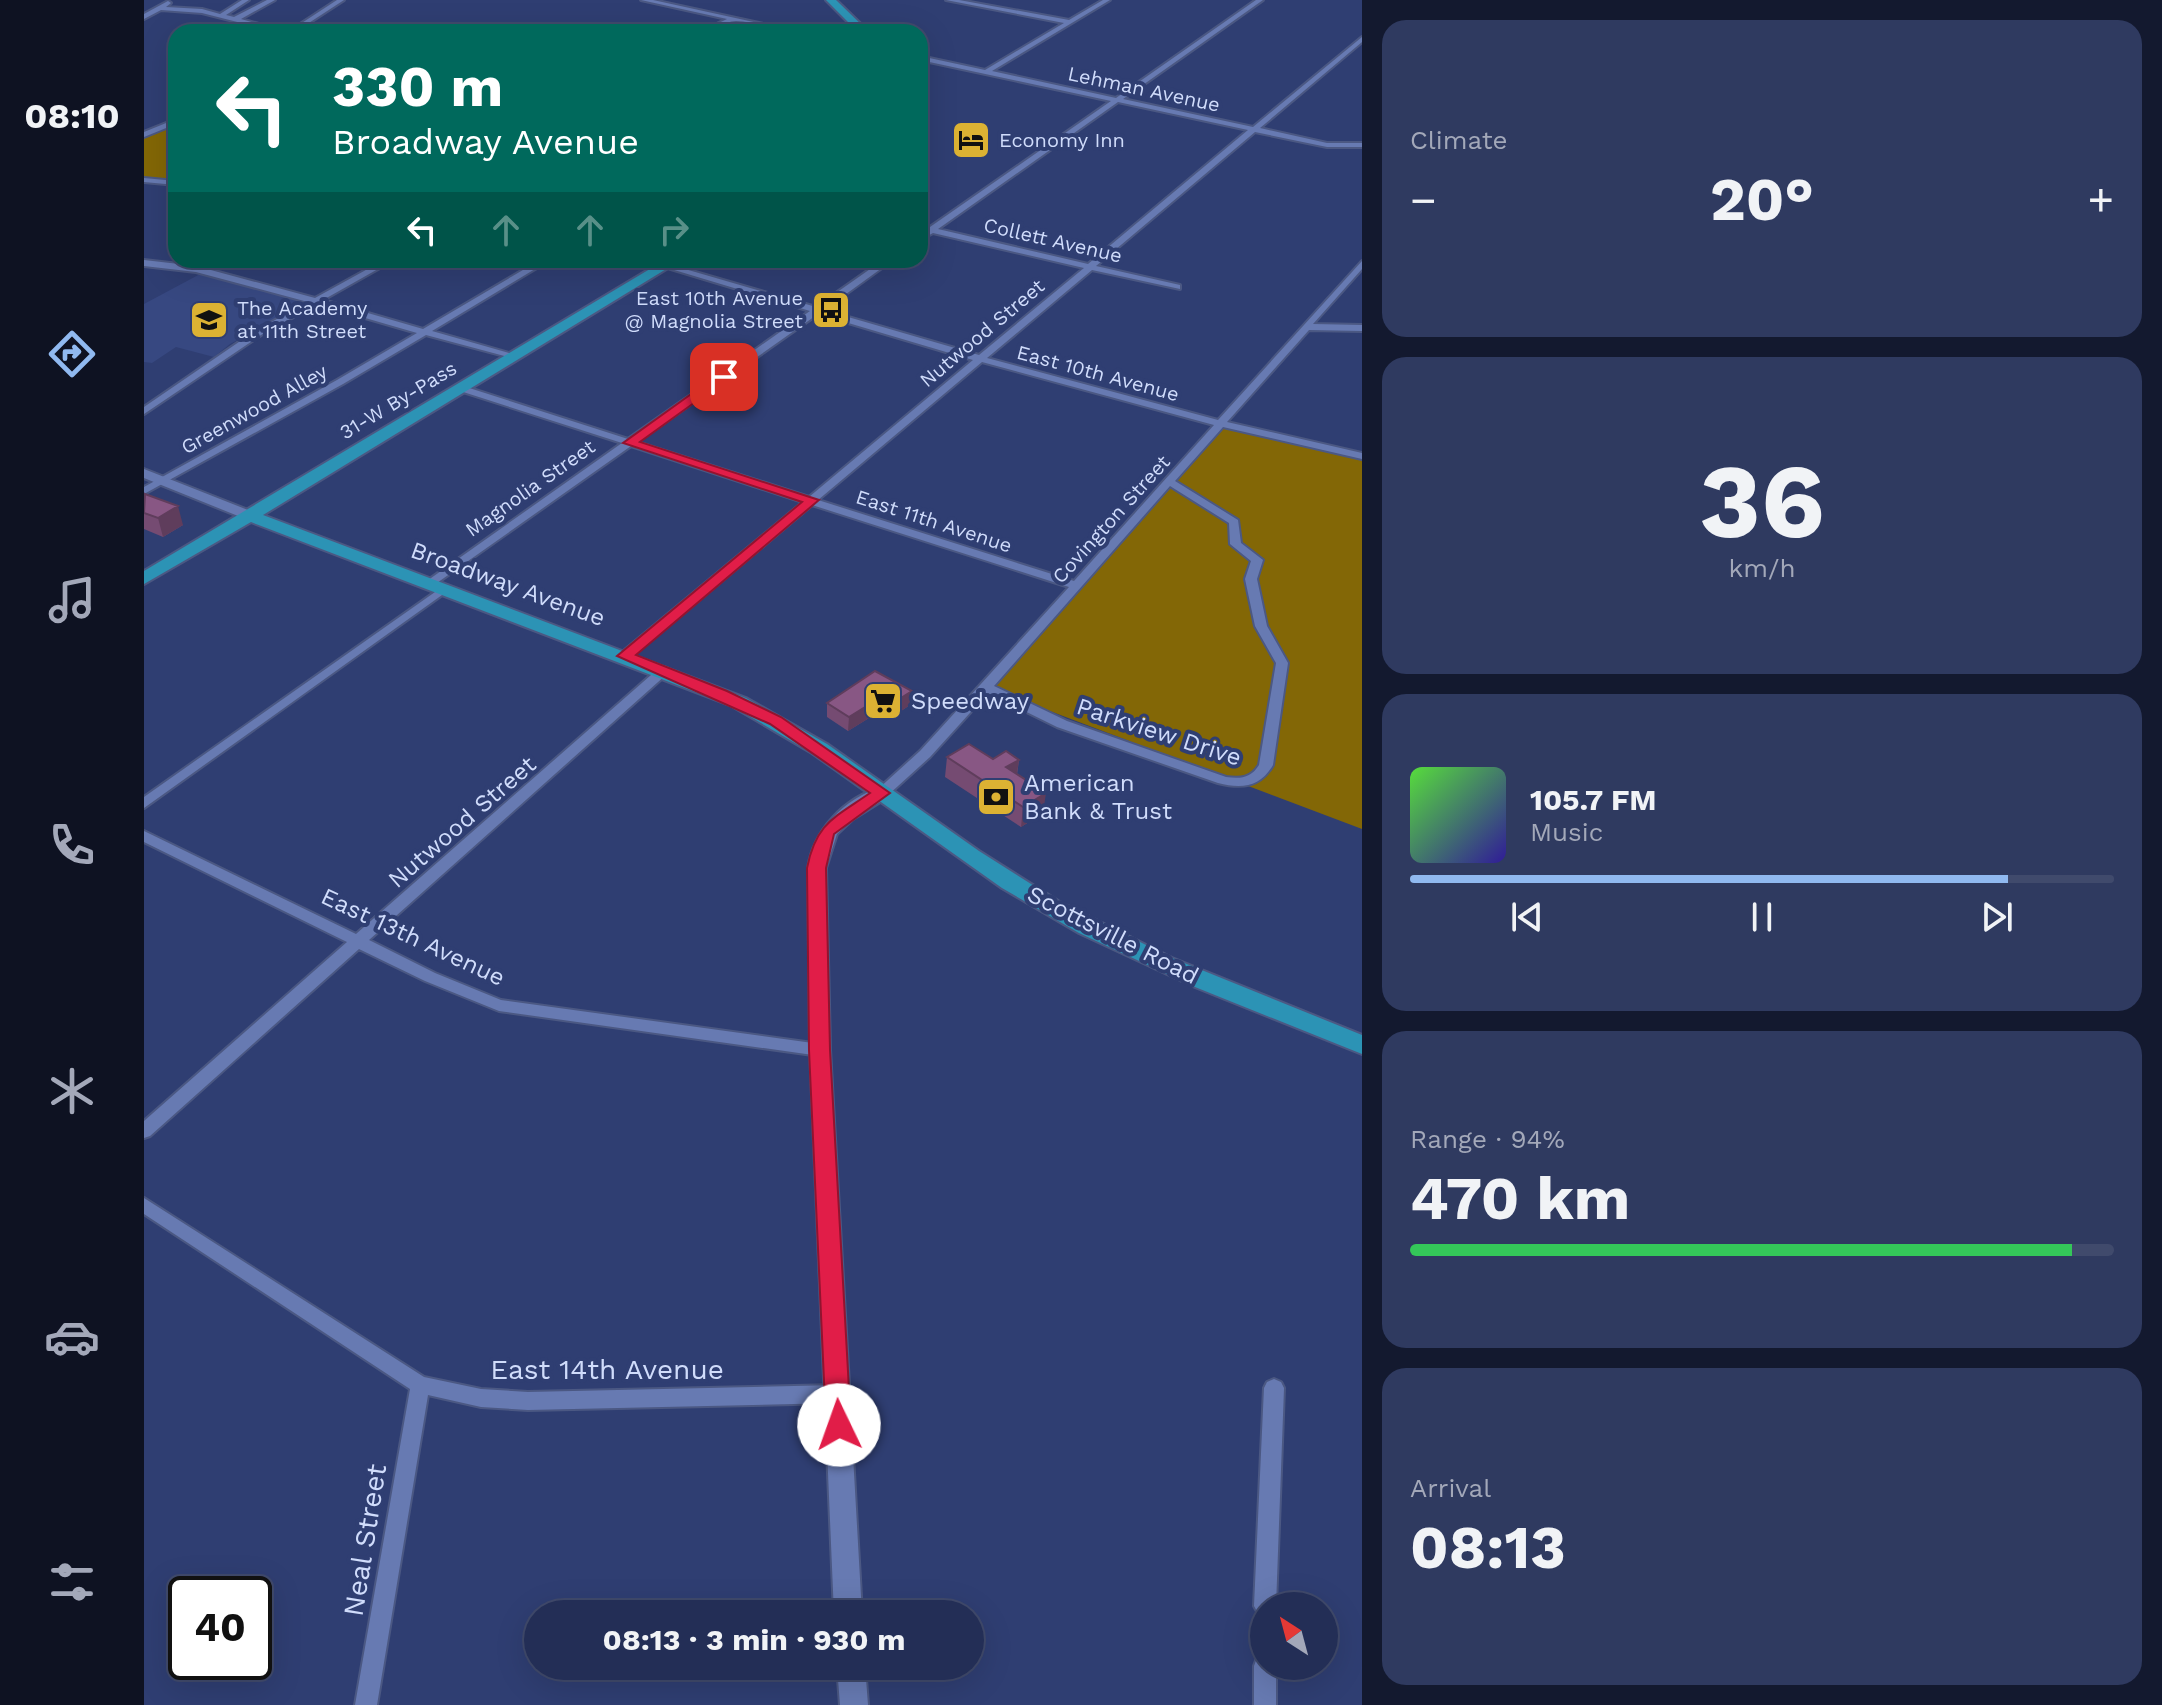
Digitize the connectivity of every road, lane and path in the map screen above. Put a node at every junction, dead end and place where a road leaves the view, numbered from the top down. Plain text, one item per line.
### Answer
1 (173, 0) edge
2 (246, 0) edge
3 (272, 0) edge
4 (341, 0) edge
5 (644, 0) edge
6 (831, 0) edge
7 (949, 0) edge
8 (1107, 0) edge
9 (1260, 0) edge
10 (160, 8) junction
11 (221, 16) junction
12 (144, 17) edge
13 (733, 18) junction
14 (234, 20) junction
15 (1069, 22) junction
16 (251, 24) edge
17 (304, 24) edge
18 (720, 24) edge
19 (760, 24) edge
20 (856, 24) edge
21 (1362, 39) edge
22 (928, 60) edge
23 (986, 72) junction
24 (1116, 100) junction
25 (145, 122) edge
26 (168, 124) edge
27 (162, 126) junction
28 (1253, 129) junction
29 (144, 135) edge
30 (1362, 145) edge
31 (144, 181) edge
32 (166, 182) edge
33 (928, 229) edge
34 (931, 230) junction
35 (928, 232) edge
36 (144, 263) edge
37 (1362, 264) edge
38 (168, 266) edge
39 (187, 268) edge
40 (374, 268) edge
41 (532, 268) edge
42 (661, 268) edge
43 (685, 268) edge
44 (878, 268) edge
45 (1093, 268) junction
46 (1177, 287) dead end
47 (316, 300) junction
48 (818, 311) junction
49 (1306, 327) junction
50 (1362, 328) edge
51 (425, 331) junction
52 (513, 357) junction
53 (981, 359) junction
54 (460, 388) junction
55 (144, 411) edge
56 (1220, 425) junction
57 (630, 443) junction
58 (1362, 456) edge
59 (144, 473) edge
60 (164, 480) junction
61 (1169, 481) junction
62 (144, 491) edge
63 (812, 500) junction
64 (248, 515) junction
65 (144, 579) edge
66 (437, 586) junction
67 (1077, 586) junction
68 (625, 656) junction
69 (663, 671) junction
70 (986, 687) junction
71 (882, 793) junction
72 (144, 804) edge
73 (144, 836) edge
74 (361, 941) junction
75 (1362, 1045) edge
76 (820, 1050) junction
77 (144, 1131) edge
78 (144, 1205) edge
79 (420, 1385) junction
80 (1274, 1388) dead end
81 (837, 1394) junction
82 (1266, 1592) edge
83 (847, 1600) edge
84 (852, 1680) edge
85 (1265, 1680) edge
86 (366, 1705) edge
87 (854, 1705) edge
88 (1265, 1705) edge

1 - 10 street
2 - 11 street
3 - 14 street
4 - 17 street
5 - 13 street
6 - 20 main road
7 - 15 street
8 - 15 street
9 - 24 street
10 - 11 street
10 - 12 street
11 - 14 street
13 - 18 street
13 - 19 street
14 - 16 street
15 - 23 street
21 - 28 street, Nutwood Street
22 - 23 street, Lehman Avenue
23 - 24 street, Lehman Avenue
24 - 28 street, Lehman Avenue
24 - 34 street
25 - 27 street
26 - 27 street
27 - 29 street
28 - 30 street, Lehman Avenue
28 - 45 street, Nutwood Street
31 - 32 street
33 - 34 street, Collett Avenue
34 - 35 street
34 - 45 street, Collett Avenue
36 - 38 street
37 - 49 street, Covington Street
39 - 47 street
40 - 47 street
41 - 51 street, Greenwood Alley
42 - 52 main road, 31-W By-Pass
43 - 48 street, East 10th Avenue
44 - 48 street, Magnolia Street
45 - 46 street, Collett Avenue
45 - 53 street, Nutwood Street
47 - 51 street
47 - 55 street
48 - 53 street, East 10th Avenue
48 - 57 street, Magnolia Street
49 - 50 street
49 - 56 street, Covington Street
51 - 52 street
51 - 60 street, Greenwood Alley
52 - 54 main road, 31-W By-Pass
53 - 56 street, East 10th Avenue
53 - 63 street, Nutwood Street
54 - 57 street, East 11th Avenue
54 - 64 main road, 31-W By-Pass
56 - 58 street, East 10th Avenue
56 - 61 street, Covington Street
57 - 63 street, East 11th Avenue
57 - 66 street, Magnolia Street
59 - 60 street, Broadway Avenue
60 - 62 street, Greenwood Alley
60 - 64 street, Broadway Avenue
61 - 67 street, Covington Street
61 - 70 street, Parkview Drive
63 - 67 street, East 11th Avenue
63 - 68 street, Nutwood Street
64 - 65 main road, 31-W By-Pass
64 - 66 main road, Broadway Avenue
66 - 68 main road, Broadway Avenue
66 - 72 street, Magnolia Street
67 - 70 street, Covington Street
68 - 69 main road, Broadway Avenue
69 - 71 main road, Broadway Avenue
69 - 74 street, Nutwood Street
70 - 71 street, Covington Street
71 - 75 main road, Scottsville Road
71 - 76 street
73 - 74 street, East 13th Avenue
74 - 76 street, East 13th Avenue
74 - 77 street, Nutwood Street
76 - 81 street
78 - 79 street, East 14th Avenue
79 - 81 street, East 14th Avenue
79 - 86 street, Neal Street
80 - 82 street
81 - 83 street
84 - 87 street
85 - 88 street

